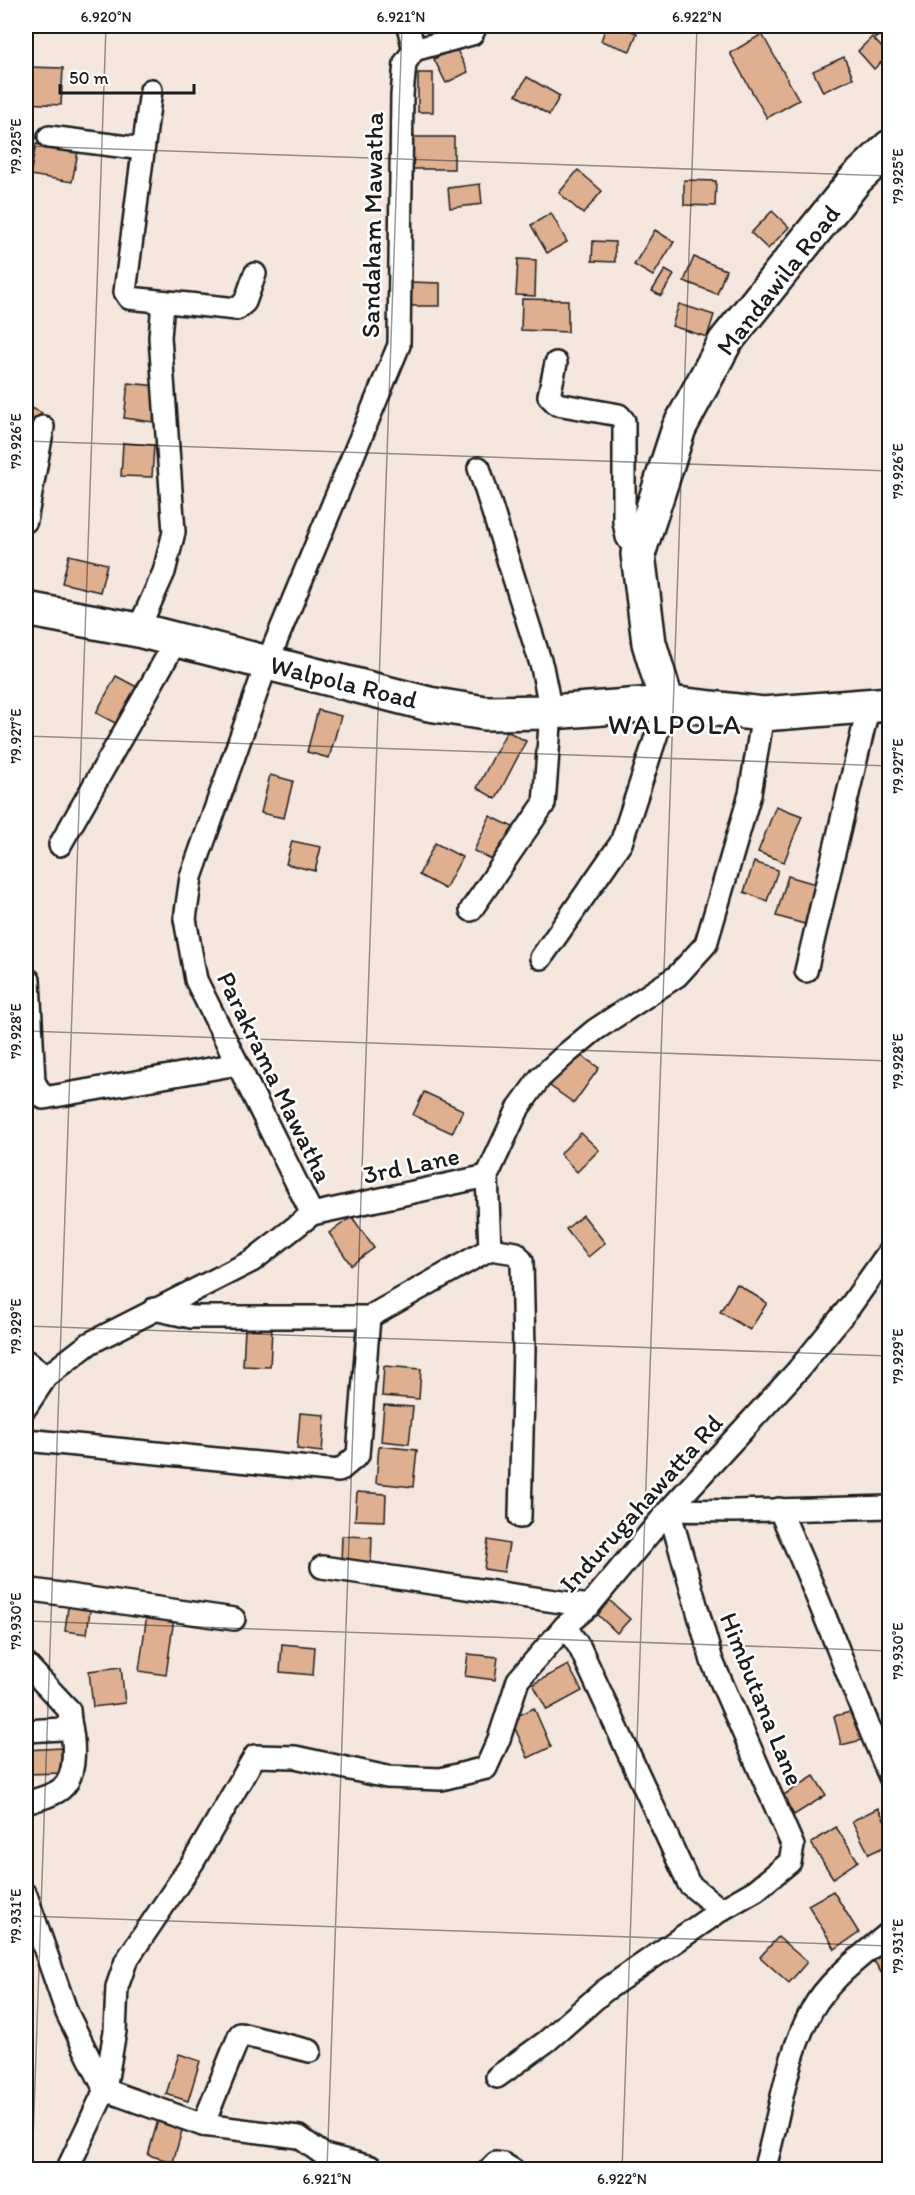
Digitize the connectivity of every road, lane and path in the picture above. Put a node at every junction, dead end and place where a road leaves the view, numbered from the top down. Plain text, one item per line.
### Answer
1 (408, 26) edge
2 (476, 26) edge
3 (414, 50) junction
4 (151, 90) dead end
5 (49, 137) dead end
6 (890, 147) edge
7 (143, 149) junction
8 (255, 274) dead end
9 (163, 303) junction
10 (556, 363) dead end
11 (43, 427) dead end
12 (479, 468) dead end
13 (26, 521) edge
14 (638, 554) junction
15 (26, 609) edge
16 (138, 630) junction
17 (176, 641) junction
18 (267, 663) junction
19 (667, 703) junction
20 (879, 705) edge
21 (551, 712) junction
22 (763, 714) junction
23 (60, 845) dead end
24 (471, 910) dead end
25 (541, 958) dead end
26 (806, 971) dead end
27 (29, 980) dead end
28 (238, 1064) junction
29 (487, 1176) junction
30 (312, 1214) junction
31 (490, 1249) junction
32 (890, 1250) edge
33 (154, 1309) junction
34 (369, 1317) junction
35 (26, 1361) edge
36 (46, 1377) junction
37 (26, 1407) edge
38 (26, 1440) edge
39 (890, 1507) edge
40 (778, 1509) junction
41 (669, 1510) junction
42 (520, 1517) dead end
43 (322, 1567) dead end
44 (26, 1589) edge
45 (590, 1606) junction
46 (234, 1619) dead end
47 (565, 1626) junction
48 (26, 1664) edge
49 (70, 1721) junction
50 (26, 1731) edge
51 (890, 1777) edge
52 (26, 1803) edge
53 (26, 1895) edge
54 (721, 1910) junction
55 (890, 1932) edge
56 (310, 2050) dead end
57 (496, 2077) dead end
58 (105, 2090) junction
59 (203, 2125) junction
60 (371, 2167) dead end
61 (68, 2169) edge
62 (489, 2169) edge
63 (513, 2169) edge
64 (764, 2169) edge

1 - 3 street
2 - 3 street
3 - 18 street, Sandaham Mawatha
4 - 7 street
5 - 7 street
6 - 14 main road, Mandawila Road
7 - 9 street
8 - 9 street
9 - 16 street
10 - 14 street
11 - 13 street
12 - 21 street
14 - 19 main road, Mandawila Road
15 - 16 main road, Walpola Road
16 - 17 main road, Walpola Road
17 - 18 main road, Walpola Road
17 - 23 street
18 - 21 main road, Walpola Road
18 - 28 street, Parakrama Mawatha
19 - 21 main road, Walpola Road
19 - 22 main road, Walpola Road
19 - 25 street
20 - 22 main road, Walpola Road
20 - 26 street
21 - 24 street
22 - 29 street
27 - 28 street
28 - 30 street, Parakrama Mawatha
29 - 30 street, 3rd Lane
29 - 31 street
30 - 33 street, Parakrama Mawatha
31 - 34 street
31 - 42 street
32 - 41 street, Indurugahawatta Rd
33 - 34 street
33 - 36 street, Parakrama Mawatha
34 - 38 street
35 - 36 street
36 - 37 street, Parakrama Mawatha
39 - 40 street
40 - 41 street
40 - 51 street
41 - 45 street, Indurugahawatta Rd
41 - 54 street, Himbutana Lane
43 - 45 street
44 - 46 street
45 - 47 street, Indurugahawatta Rd
47 - 54 street
47 - 58 street, Indurugahawatta Rd
48 - 49 street
49 - 50 street
49 - 52 street
53 - 58 street
54 - 57 street, Himbutana Lane
55 - 64 street
56 - 59 street
58 - 59 street
58 - 61 street
59 - 60 street
62 - 63 street

